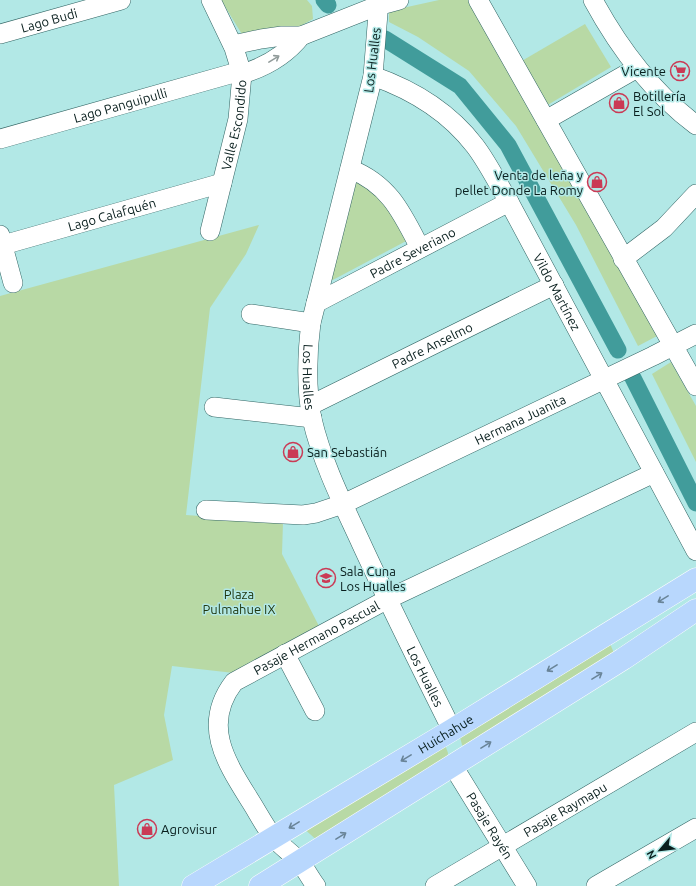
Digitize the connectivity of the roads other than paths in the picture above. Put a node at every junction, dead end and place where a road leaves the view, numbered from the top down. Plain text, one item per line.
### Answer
1 (121, 0) edge
2 (211, 0) edge
3 (399, 0) edge
4 (478, 0) edge
5 (593, 0) edge
6 (372, 6) edge
7 (0, 34) edge
8 (301, 36) junction
9 (233, 45) junction
10 (637, 68) junction
11 (242, 73) junction
12 (373, 76) junction
13 (546, 120) junction
14 (696, 125) edge
15 (0, 139) edge
16 (350, 169) junction
17 (222, 183) junction
18 (696, 194) edge
19 (509, 202) junction
20 (210, 231) dead end
21 (1, 240) edge
22 (420, 248) junction
23 (623, 259) junction
24 (13, 283) dead end
25 (554, 285) junction
26 (316, 303) junction
27 (251, 314) dead end
28 (311, 323) junction
29 (696, 334) edge
30 (674, 346) junction
31 (605, 379) junction
32 (696, 386) edge
33 (214, 407) dead end
34 (311, 411) junction
35 (654, 473) junction
36 (343, 504) junction
37 (206, 510) dead end
38 (696, 551) edge
39 (696, 579) edge
40 (386, 600) junction
41 (695, 613) edge
42 (630, 619) junction
43 (285, 654) junction
44 (623, 660) junction
45 (315, 711) dead end
46 (452, 730) junction
47 (696, 732) edge
48 (453, 766) junction
49 (696, 828) edge
50 (274, 838) junction
51 (501, 845) junction
52 (300, 862) junction
53 (193, 886) edge
54 (260, 886) edge
55 (316, 886) edge
56 (435, 886) edge
57 (527, 886) edge
58 (596, 886) edge

1 - 7 street, Lago Budi
2 - 9 street, Valle Escondido
3 - 6 street
4 - 13 street
5 - 10 street
6 - 8 street
6 - 12 street, Los Hualles
8 - 9 street
11 -> 8 street, Lago Panguipulli
9 - 11 street, Valle Escondido
10 - 13 street
10 - 14 street
11 - 15 street, Lago Panguipulli
11 - 17 street, Valle Escondido
12 - 16 street, Los Hualles
12 - 19 street, Vildo Martínez
13 - 23 street
16 - 22 street
16 - 26 street, Los Hualles
17 - 20 street, Valle Escondido
17 - 21 street, Lago Calafquén
18 - 23 street
19 - 22 street, Padre Severiano
19 - 25 street, Vildo Martínez
21 - 24 street
22 - 26 street, Padre Severiano
23 - 30 street
25 - 31 street, Vildo Martínez
25 - 34 street, Padre Anselmo
26 - 28 street, Los Hualles
27 - 28 street
28 - 34 street, Los Hualles
29 - 30 street, Hermana Juanita
30 - 31 street, Hermana Juanita
30 - 32 street
31 - 35 street, Vildo Martínez
31 - 36 street, Hermana Juanita
33 - 34 street
34 - 36 street, Los Hualles
35 - 38 street, Vildo Martínez
35 - 40 street, Pasaje Hermano Pascual
36 - 37 street, Hermana Juanita
36 - 40 street, Los Hualles
39 -> 42 main road, Huichahue
40 - 43 street, Pasaje Hermano Pascual
40 - 46 street, Los Hualles
41 - 44 main road
42 - 44 main road
42 -> 46 main road, Huichahue
43 - 45 street
43 - 50 street, Pasaje Hermano Pascual
48 -> 44 main road
46 - 48 main road
46 -> 50 main road, Huichahue
47 - 51 street, Pasaje Raymapu
48 - 51 street, Pasaje Rayén
52 -> 48 main road
49 - 58 street
50 - 52 street, Pasaje Hermano Pascual
50 - 53 main road, Huichahue
51 - 56 street, Pasaje Raymapu
51 - 57 street, Pasaje Rayén
52 - 54 main road
52 - 55 street, Pasaje Hermano Pascual

